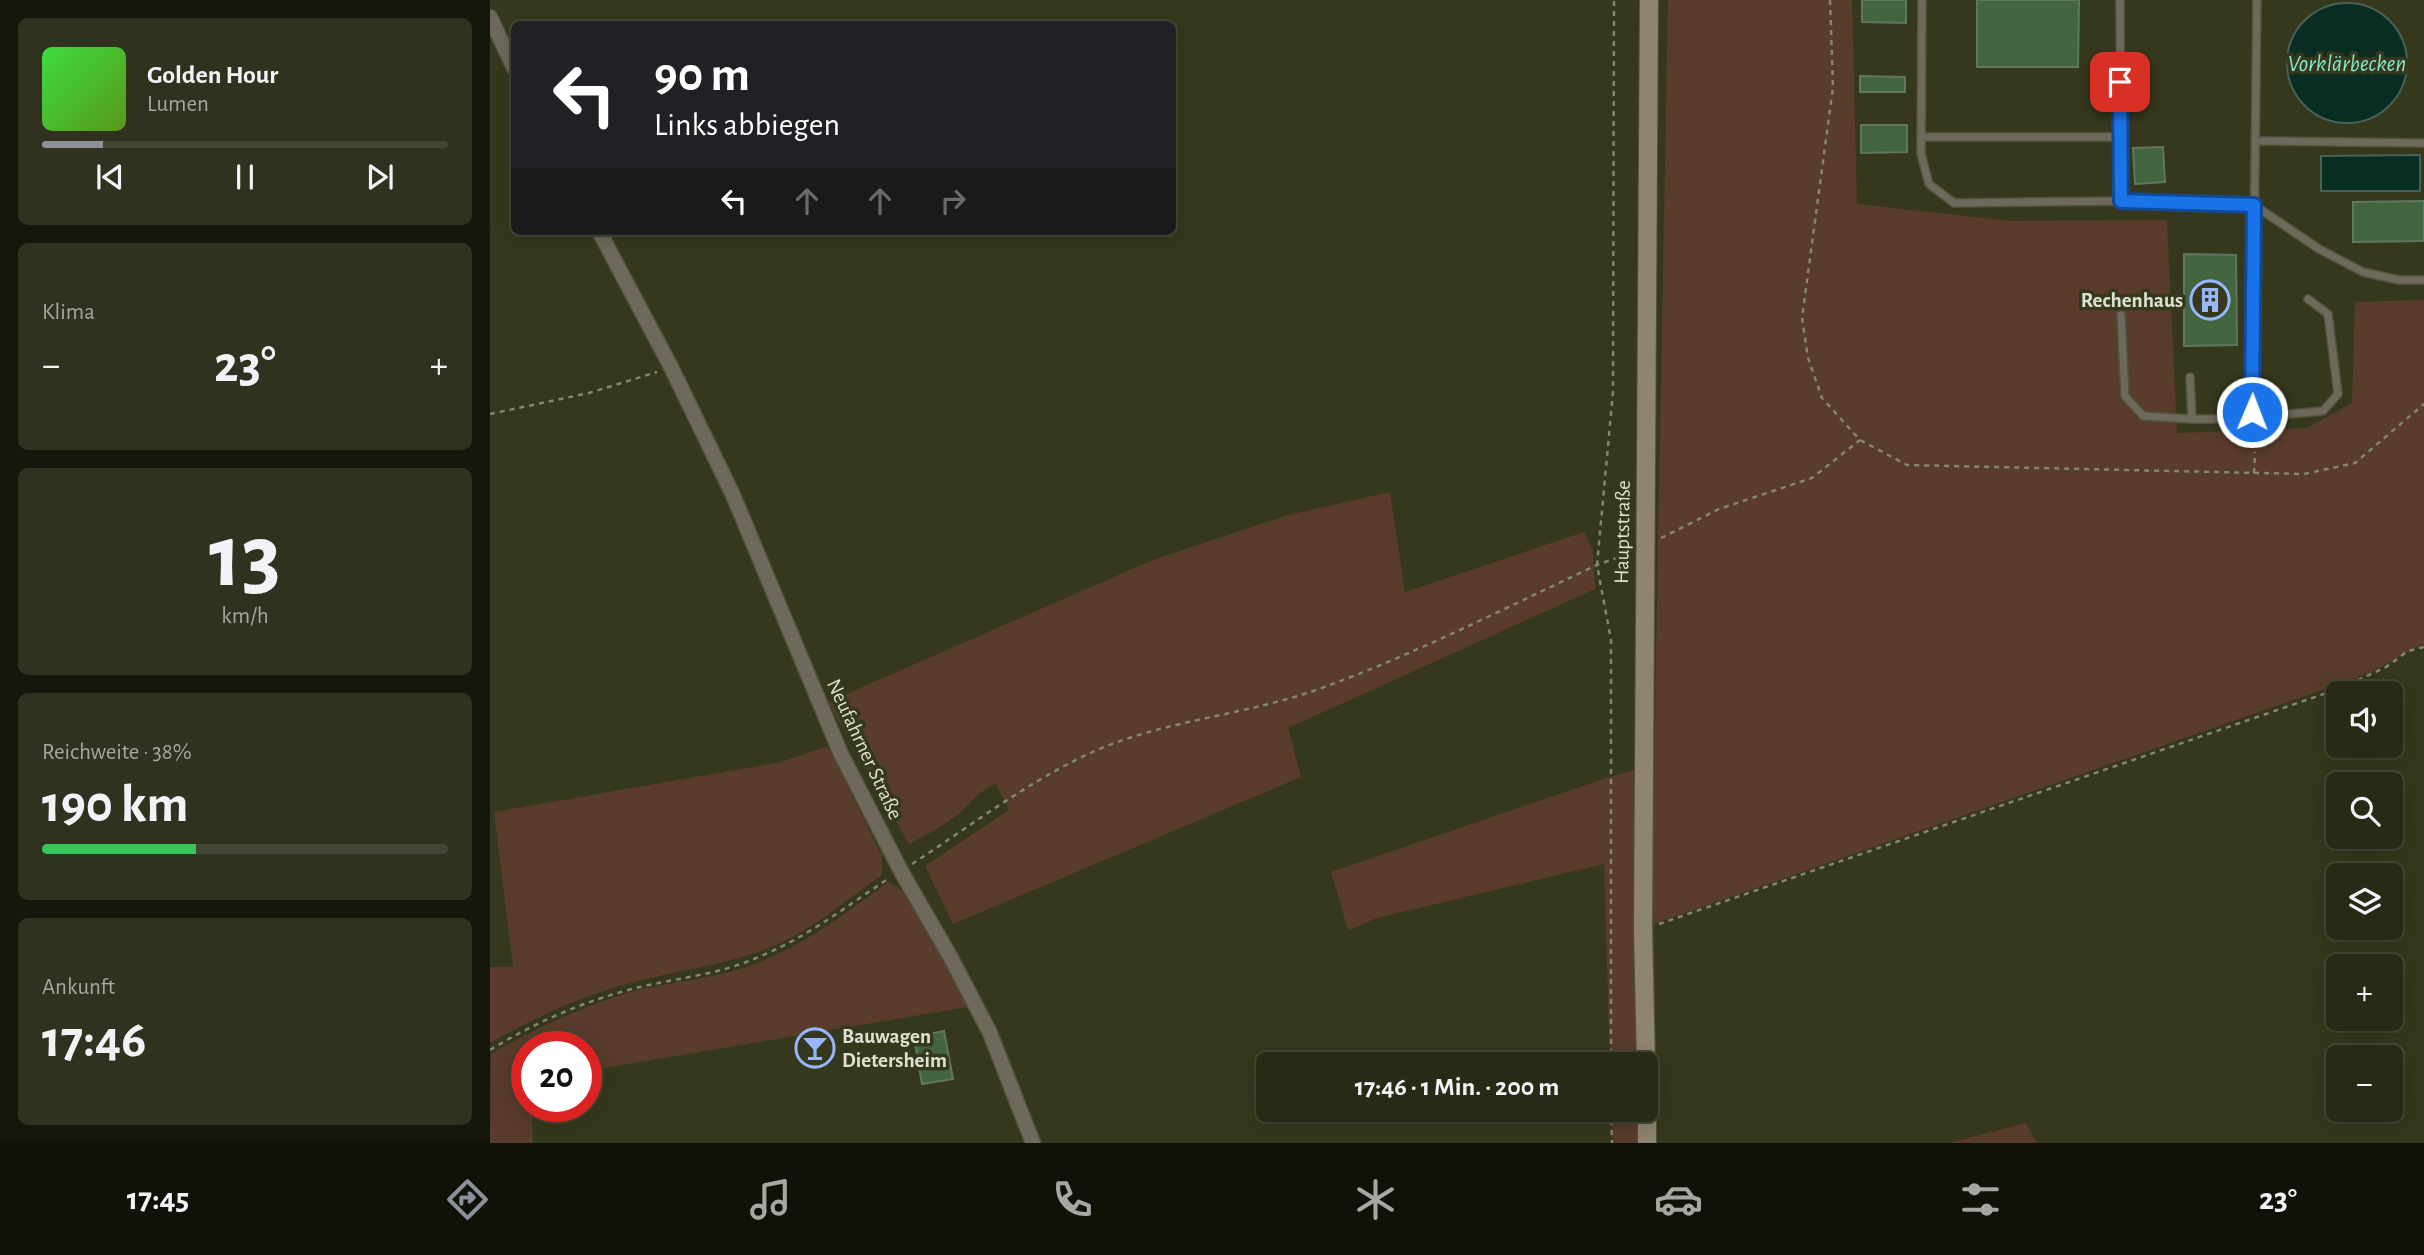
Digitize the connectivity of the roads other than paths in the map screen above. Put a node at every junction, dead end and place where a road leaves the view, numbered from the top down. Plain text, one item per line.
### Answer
1 (1649, 0) edge
2 (1922, 0) edge
3 (2120, 0) edge
4 (2257, 0) edge
5 (490, 17) edge
6 (511, 62) edge
7 (1921, 137) junction
8 (2120, 137) junction
9 (2256, 141) junction
10 (2424, 143) edge
11 (2121, 201) junction
12 (2254, 205) junction
13 (601, 235) edge
14 (2424, 280) edge
15 (2308, 299) dead end
16 (2121, 315) dead end
17 (2190, 377) dead end
18 (2252, 412) junction
19 (2192, 419) junction
20 (2255, 442) road end
21 (1646, 1052) edge
22 (1647, 1122) edge
23 (1033, 1143) edge
24 (1647, 1143) edge

1 - 21 main road, Hauptstraße
2 - 7 lane
3 - 8 lane
4 - 9 lane
5 - 6 street
7 - 8 lane
7 - 11 lane
8 - 11 lane
9 - 10 lane
9 - 12 lane
11 - 12 lane
12 - 14 lane
12 - 18 lane
13 - 23 street, Neufahrner Straße
15 - 18 lane
16 - 19 lane
17 - 19 lane
18 - 19 lane
18 - 20 lane
22 - 24 main road

